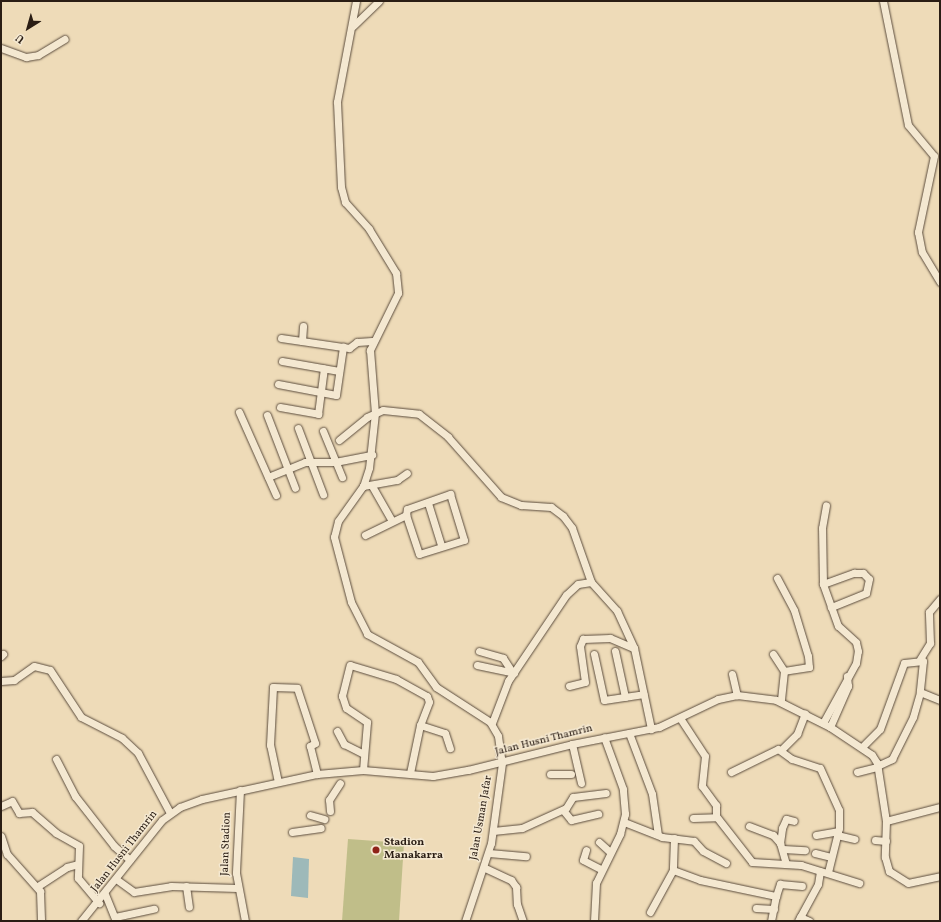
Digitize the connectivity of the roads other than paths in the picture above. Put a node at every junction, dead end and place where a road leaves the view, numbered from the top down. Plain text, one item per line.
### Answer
1 (356, 1) edge
2 (379, 1) edge
3 (883, 1) edge
4 (353, 26) junction
5 (65, 39) dead end
6 (1, 48) edge
7 (940, 282) edge
8 (303, 326) dead end
9 (281, 338) dead end
10 (302, 341) junction
11 (372, 341) junction
12 (343, 347) junction
13 (282, 361) dead end
14 (324, 368) junction
15 (339, 371) junction
16 (278, 384) dead end
17 (322, 392) junction
18 (280, 407) dead end
19 (239, 412) dead end
20 (376, 413) junction
21 (267, 415) dead end
22 (298, 428) dead end
23 (323, 430) dead end
24 (339, 440) dead end
25 (372, 455) junction
26 (335, 462) junction
27 (312, 463) junction
28 (288, 469) junction
29 (407, 473) dead end
30 (268, 477) junction
31 (342, 477) dead end
32 (363, 486) junction
33 (372, 486) junction
34 (295, 488) dead end
35 (276, 494) dead end
36 (323, 494) dead end
37 (428, 503) junction
38 (826, 505) dead end
39 (406, 515) junction
40 (392, 521) junction
41 (365, 534) dead end
42 (441, 545) junction
43 (777, 578) dead end
44 (591, 582) junction
45 (823, 584) junction
46 (940, 599) edge
47 (831, 607) junction
48 (634, 648) junction
49 (615, 651) dead end
50 (594, 654) dead end
51 (773, 654) dead end
52 (920, 659) junction
53 (477, 665) dead end
54 (496, 669) junction
55 (784, 671) junction
56 (513, 673) junction
57 (732, 674) dead end
58 (847, 676) junction
59 (1, 681) edge
60 (569, 686) dead end
61 (920, 692) junction
62 (644, 694) junction
63 (737, 695) junction
64 (625, 697) junction
65 (940, 700) edge
66 (781, 702) junction
67 (805, 713) junction
68 (680, 718) junction
69 (823, 723) junction
70 (492, 724) junction
71 (420, 726) junction
72 (830, 727) junction
73 (651, 729) junction
74 (337, 731) dead end
75 (629, 733) junction
76 (604, 737) junction
77 (572, 744) junction
78 (862, 747) junction
79 (450, 748) dead end
80 (781, 750) junction
81 (364, 754) junction
82 (56, 759) dead end
83 (576, 762) junction
84 (502, 763) junction
85 (877, 766) junction
86 (363, 770) junction
87 (731, 772) dead end
88 (857, 772) dead end
89 (410, 773) junction
90 (317, 774) junction
91 (550, 774) dead end
92 (278, 782) junction
93 (340, 783) dead end
94 (581, 783) dead end
95 (240, 790) junction
96 (606, 793) dead end
97 (1, 806) edge
98 (940, 807) edge
99 (562, 810) junction
100 (330, 811) dead end
101 (170, 813) junction
102 (598, 814) dead end
103 (310, 815) dead end
104 (716, 817) junction
105 (693, 818) dead end
106 (324, 819) dead end
107 (794, 821) dead end
108 (886, 821) junction
109 (624, 822) junction
110 (749, 826) dead end
111 (321, 828) dead end
112 (493, 831) junction
113 (292, 832) dead end
114 (837, 833) junction
115 (816, 835) dead end
116 (1, 836) edge
117 (658, 836) junction
118 (674, 838) junction
119 (855, 839) dead end
120 (875, 840) dead end
121 (886, 841) junction
122 (599, 842) dead end
123 (781, 846) junction
124 (586, 850) dead end
125 (805, 850) dead end
126 (610, 852) junction
127 (489, 853) junction
128 (815, 853) dead end
129 (526, 856) dead end
130 (831, 856) junction
131 (130, 860) junction
132 (726, 863) dead end
133 (78, 864) junction
134 (786, 864) junction
135 (485, 868) junction
136 (601, 869) junction
137 (673, 870) junction
138 (824, 871) junction
139 (940, 876) edge
140 (116, 879) junction
141 (859, 883) dead end
142 (38, 886) junction
143 (186, 886) junction
144 (802, 886) dead end
145 (237, 888) junction
146 (105, 894) junction
147 (776, 896) junction
148 (99, 903) junction
149 (189, 907) dead end
150 (756, 908) dead end
151 (154, 909) dead end
152 (774, 909) junction
153 (650, 912) dead end
154 (116, 919) edge
155 (799, 919) edge
156 (41, 921) edge
157 (81, 921) edge
158 (245, 921) edge
159 (465, 921) edge
160 (523, 921) edge
161 (594, 921) edge
162 (771, 921) edge
163 (809, 921) edge

1 - 4 street
2 - 4 street
3 - 7 street
4 - 11 street
5 - 6 street
8 - 10 street
9 - 10 street
10 - 12 street
11 - 12 street
11 - 20 street
12 - 15 street
13 - 14 street
14 - 15 street
14 - 17 street
15 - 17 street
16 - 17 street
17 - 18 street
19 - 30 street
20 - 24 street
20 - 25 street
20 - 44 street
21 - 28 street
22 - 27 street
23 - 26 street
25 - 26 street
25 - 32 street
26 - 27 street
26 - 31 street
27 - 28 street
27 - 36 street
28 - 30 street
28 - 34 street
29 - 33 street
30 - 35 street
32 - 33 street
32 - 70 street
33 - 40 street
37 - 39 street
37 - 42 street
37 - 42 street
38 - 45 street
39 - 40 street
39 - 42 street
40 - 41 street
43 - 55 street
44 - 48 street
44 - 56 street
45 - 47 street
45 - 47 street
46 - 52 street
47 - 58 street
48 - 60 street
48 - 62 street
49 - 64 street
50 - 64 street
51 - 55 street
52 - 61 street
52 - 78 street
53 - 54 street
54 - 56 street
54 - 56 street
55 - 66 street
56 - 70 street
57 - 63 street
58 - 69 street
58 - 72 street
59 - 101 street
61 - 65 street
61 - 85 street
62 - 64 street
62 - 73 street
63 - 66 street, Jalan Husni Thamrin
63 - 68 street, Jalan Husni Thamrin
66 - 67 street, Jalan Husni Thamrin
67 - 69 street, Jalan Husni Thamrin
67 - 80 street
68 - 73 street, Jalan Husni Thamrin
68 - 104 street
69 - 72 street, Jalan Husni Thamrin
70 - 84 street, Jalan Usman Jafar
71 - 79 street
71 - 81 street
71 - 89 street
72 - 78 street, Jalan Husni Thamrin
73 - 75 street, Jalan Husni Thamrin
74 - 81 street
75 - 76 street, Jalan Husni Thamrin
75 - 117 street
76 - 77 street, Jalan Husni Thamrin
76 - 109 street
77 - 83 street
77 - 84 street, Jalan Husni Thamrin
78 - 85 street, Jalan Husni Thamrin
80 - 87 street
80 - 114 street
81 - 86 street
82 - 131 street
83 - 91 street
83 - 94 street
84 - 89 street, Jalan Husni Thamrin
84 - 112 street, Jalan Usman Jafar
85 - 88 street
85 - 108 street, Jalan Husni Thamrin
86 - 89 street, Jalan Husni Thamrin
86 - 90 street, Jalan Husni Thamrin
90 - 92 street, Jalan Husni Thamrin
90 - 92 street
92 - 95 street, Jalan Husni Thamrin
93 - 100 street
95 - 101 street, Jalan Husni Thamrin
95 - 145 street, Jalan Stadion
96 - 99 street
97 - 133 street
98 - 108 street
99 - 102 street
99 - 112 street
101 - 131 street, Jalan Husni Thamrin
103 - 106 street
104 - 105 street
104 - 134 street
107 - 123 street
108 - 121 street, Jalan Husni Thamrin
109 - 117 street
109 - 126 street
110 - 123 street
111 - 113 street
112 - 127 street, Jalan Usman Jafar
114 - 115 street
114 - 119 street
114 - 130 street
116 - 142 street
117 - 118 street
118 - 132 street
118 - 137 street
120 - 121 street
121 - 139 street, Jalan Husni Thamrin
122 - 126 street
123 - 125 street
123 - 134 street
124 - 136 street
126 - 136 street
127 - 129 street
127 - 135 street, Jalan Usman Jafar
128 - 130 street
130 - 138 street
131 - 140 street, Jalan Husni Thamrin
133 - 142 street
133 - 148 street
134 - 138 street
135 - 159 street, Jalan Usman Jafar
135 - 160 street
136 - 161 street
137 - 147 street
137 - 153 street
138 - 141 street
138 - 155 street
140 - 143 street
140 - 146 street, Jalan Husni Thamrin
142 - 156 street
143 - 145 street
143 - 149 street
144 - 147 street
145 - 158 street, Jalan Stadion
146 - 148 street, Jalan Husni Thamrin
146 - 154 street
147 - 152 street
148 - 157 street, Jalan Husni Thamrin
150 - 152 street
151 - 154 street
152 - 162 street
155 - 163 street

